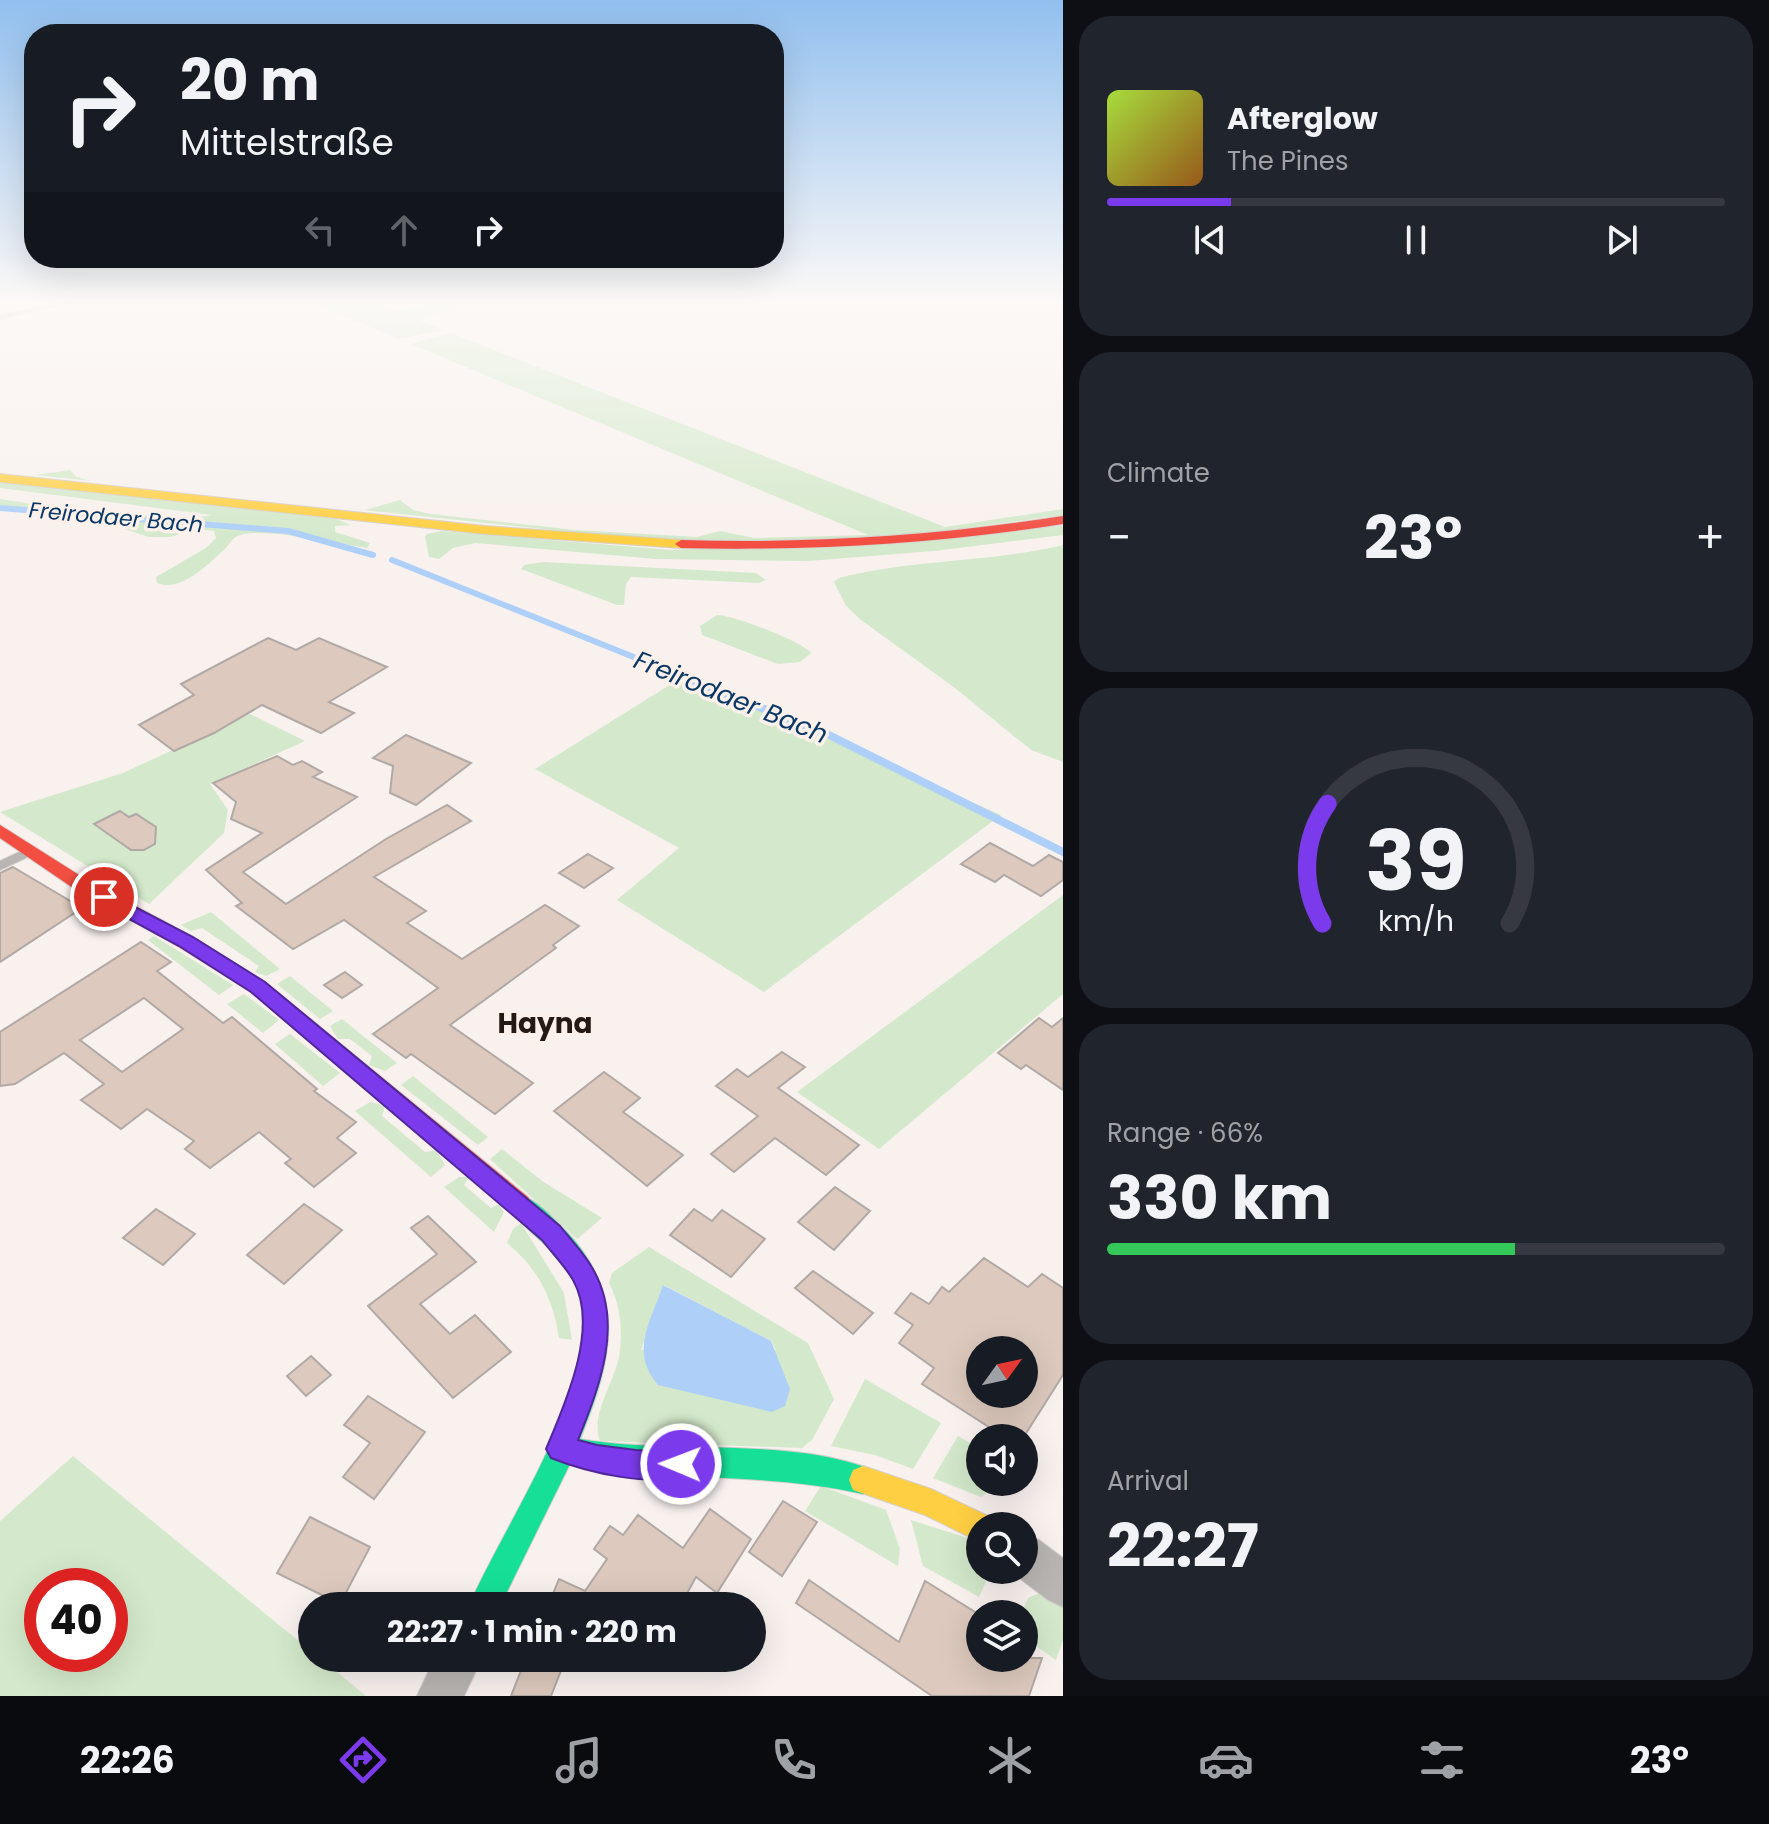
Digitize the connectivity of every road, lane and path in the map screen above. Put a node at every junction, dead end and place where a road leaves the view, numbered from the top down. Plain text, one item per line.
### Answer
1 (0, 478) edge
2 (1063, 520) edge
3 (0, 830) edge
4 (30, 851) junction
5 (0, 866) edge
6 (561, 1449) junction
7 (966, 1520) edge
8 (1038, 1566) edge
9 (1063, 1585) edge
10 (491, 1592) edge
11 (452, 1672) edge
12 (440, 1696) edge

1 - 2 main road
3 - 4 main road
4 - 5 lane
4 - 6 main road
6 - 7 main road
6 - 10 main road
8 - 9 street
11 - 12 street

